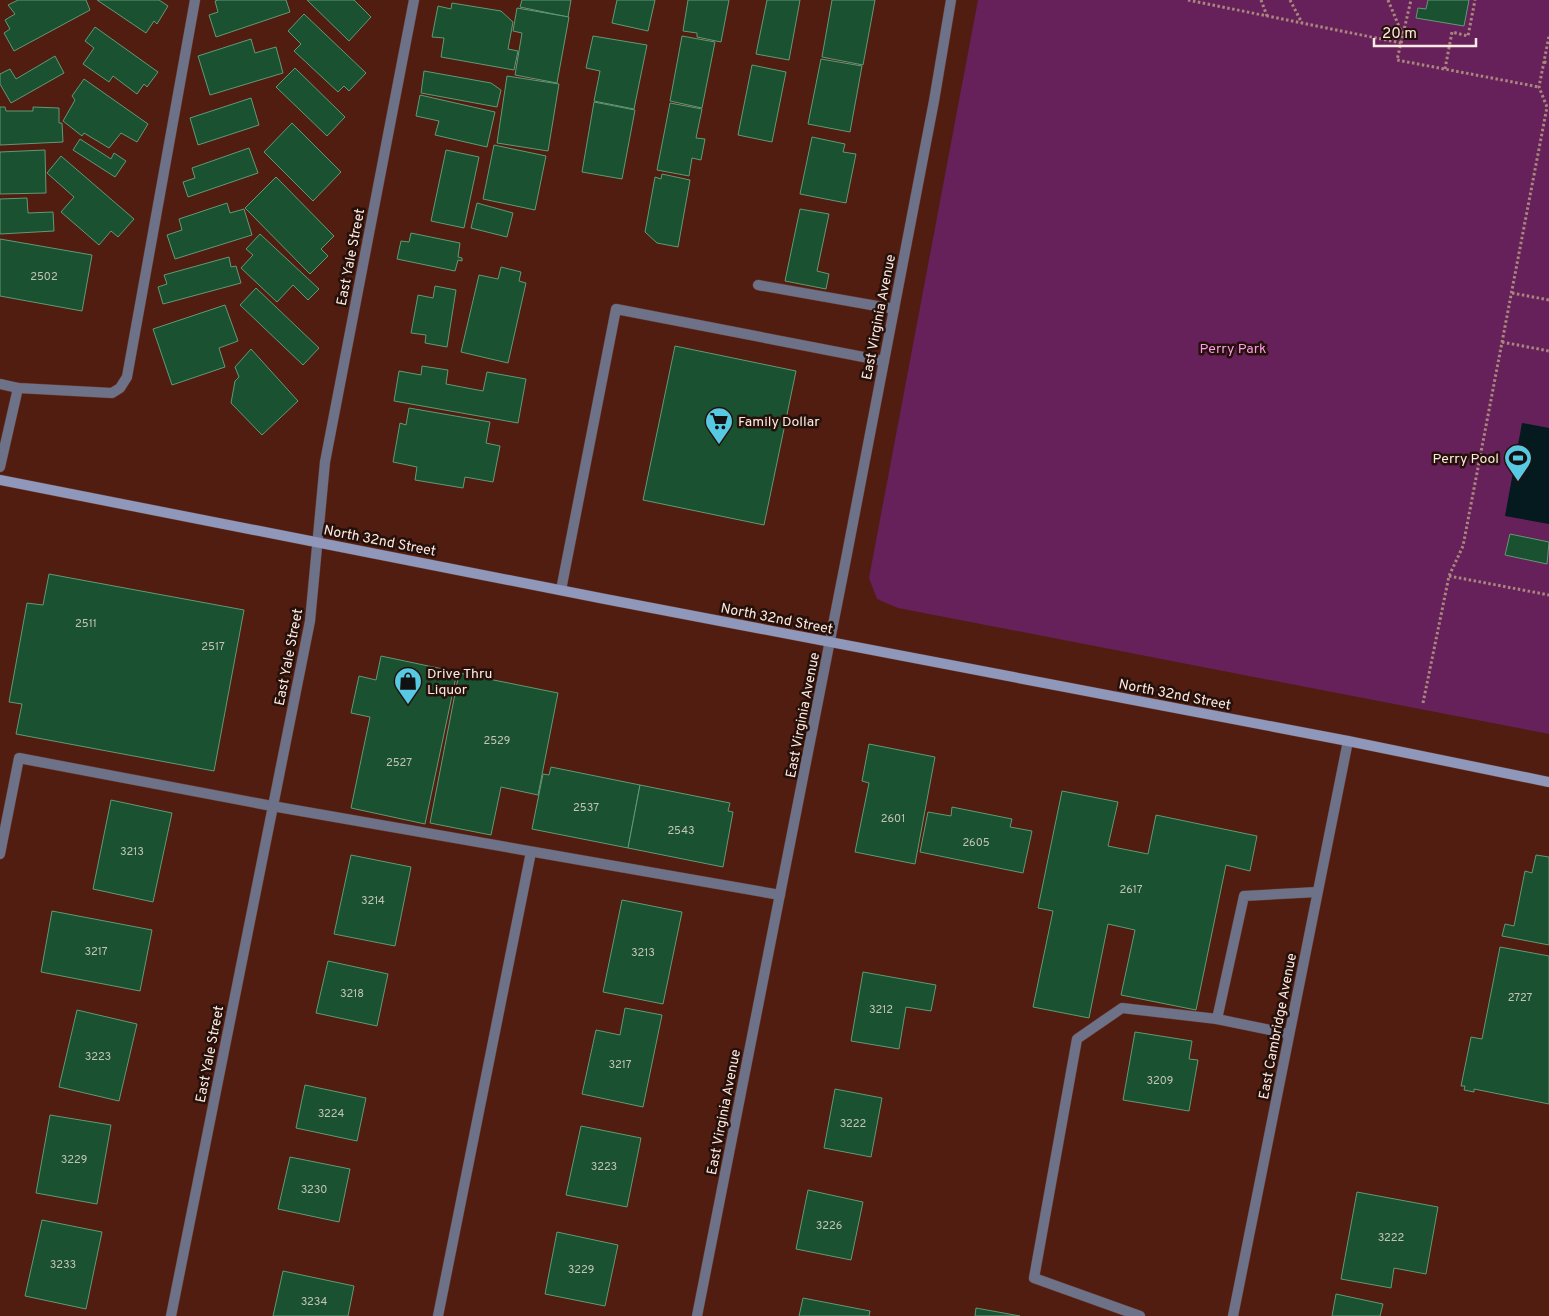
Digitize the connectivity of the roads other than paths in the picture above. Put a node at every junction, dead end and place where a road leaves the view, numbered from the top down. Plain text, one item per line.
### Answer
1 (195, 0) edge
2 (414, 0) edge
3 (951, 0) edge
4 (758, 285) dead end
5 (894, 309) junction
6 (884, 361) junction
7 (0, 384) edge
8 (18, 388) junction
9 (0, 467) edge
10 (0, 480) edge
11 (318, 542) junction
12 (561, 590) junction
13 (830, 642) junction
14 (1348, 741) junction
15 (1549, 782) edge
16 (272, 806) junction
17 (531, 852) junction
18 (0, 854) edge
19 (1317, 892) junction
20 (780, 895) junction
21 (1217, 1019) junction
22 (1289, 1034) junction
23 (171, 1316) edge
24 (438, 1316) edge
25 (697, 1316) edge
26 (1140, 1316) edge
27 (1233, 1316) edge

1 - 8 street
2 - 11 street, East Yale Street
3 - 5 street, East Virginia Avenue
4 - 5 street
5 - 6 street, East Virginia Avenue
6 - 12 street
6 - 13 street, East Virginia Avenue
7 - 8 street
8 - 9 street
10 - 11 main road, North 32nd Street
11 - 12 main road, North 32nd Street
11 - 16 street, East Yale Street
12 - 13 main road, North 32nd Street
13 - 14 main road, North 32nd Street
13 - 20 street, East Virginia Avenue
14 - 15 main road, North 32nd Street
14 - 19 street, East Cambridge Avenue
16 - 17 street
16 - 18 street
16 - 23 street, East Yale Street
17 - 20 street
17 - 24 street
19 - 21 street
19 - 22 street, East Cambridge Avenue
20 - 25 street, East Virginia Avenue
21 - 22 street
21 - 26 street
22 - 27 street, East Cambridge Avenue

